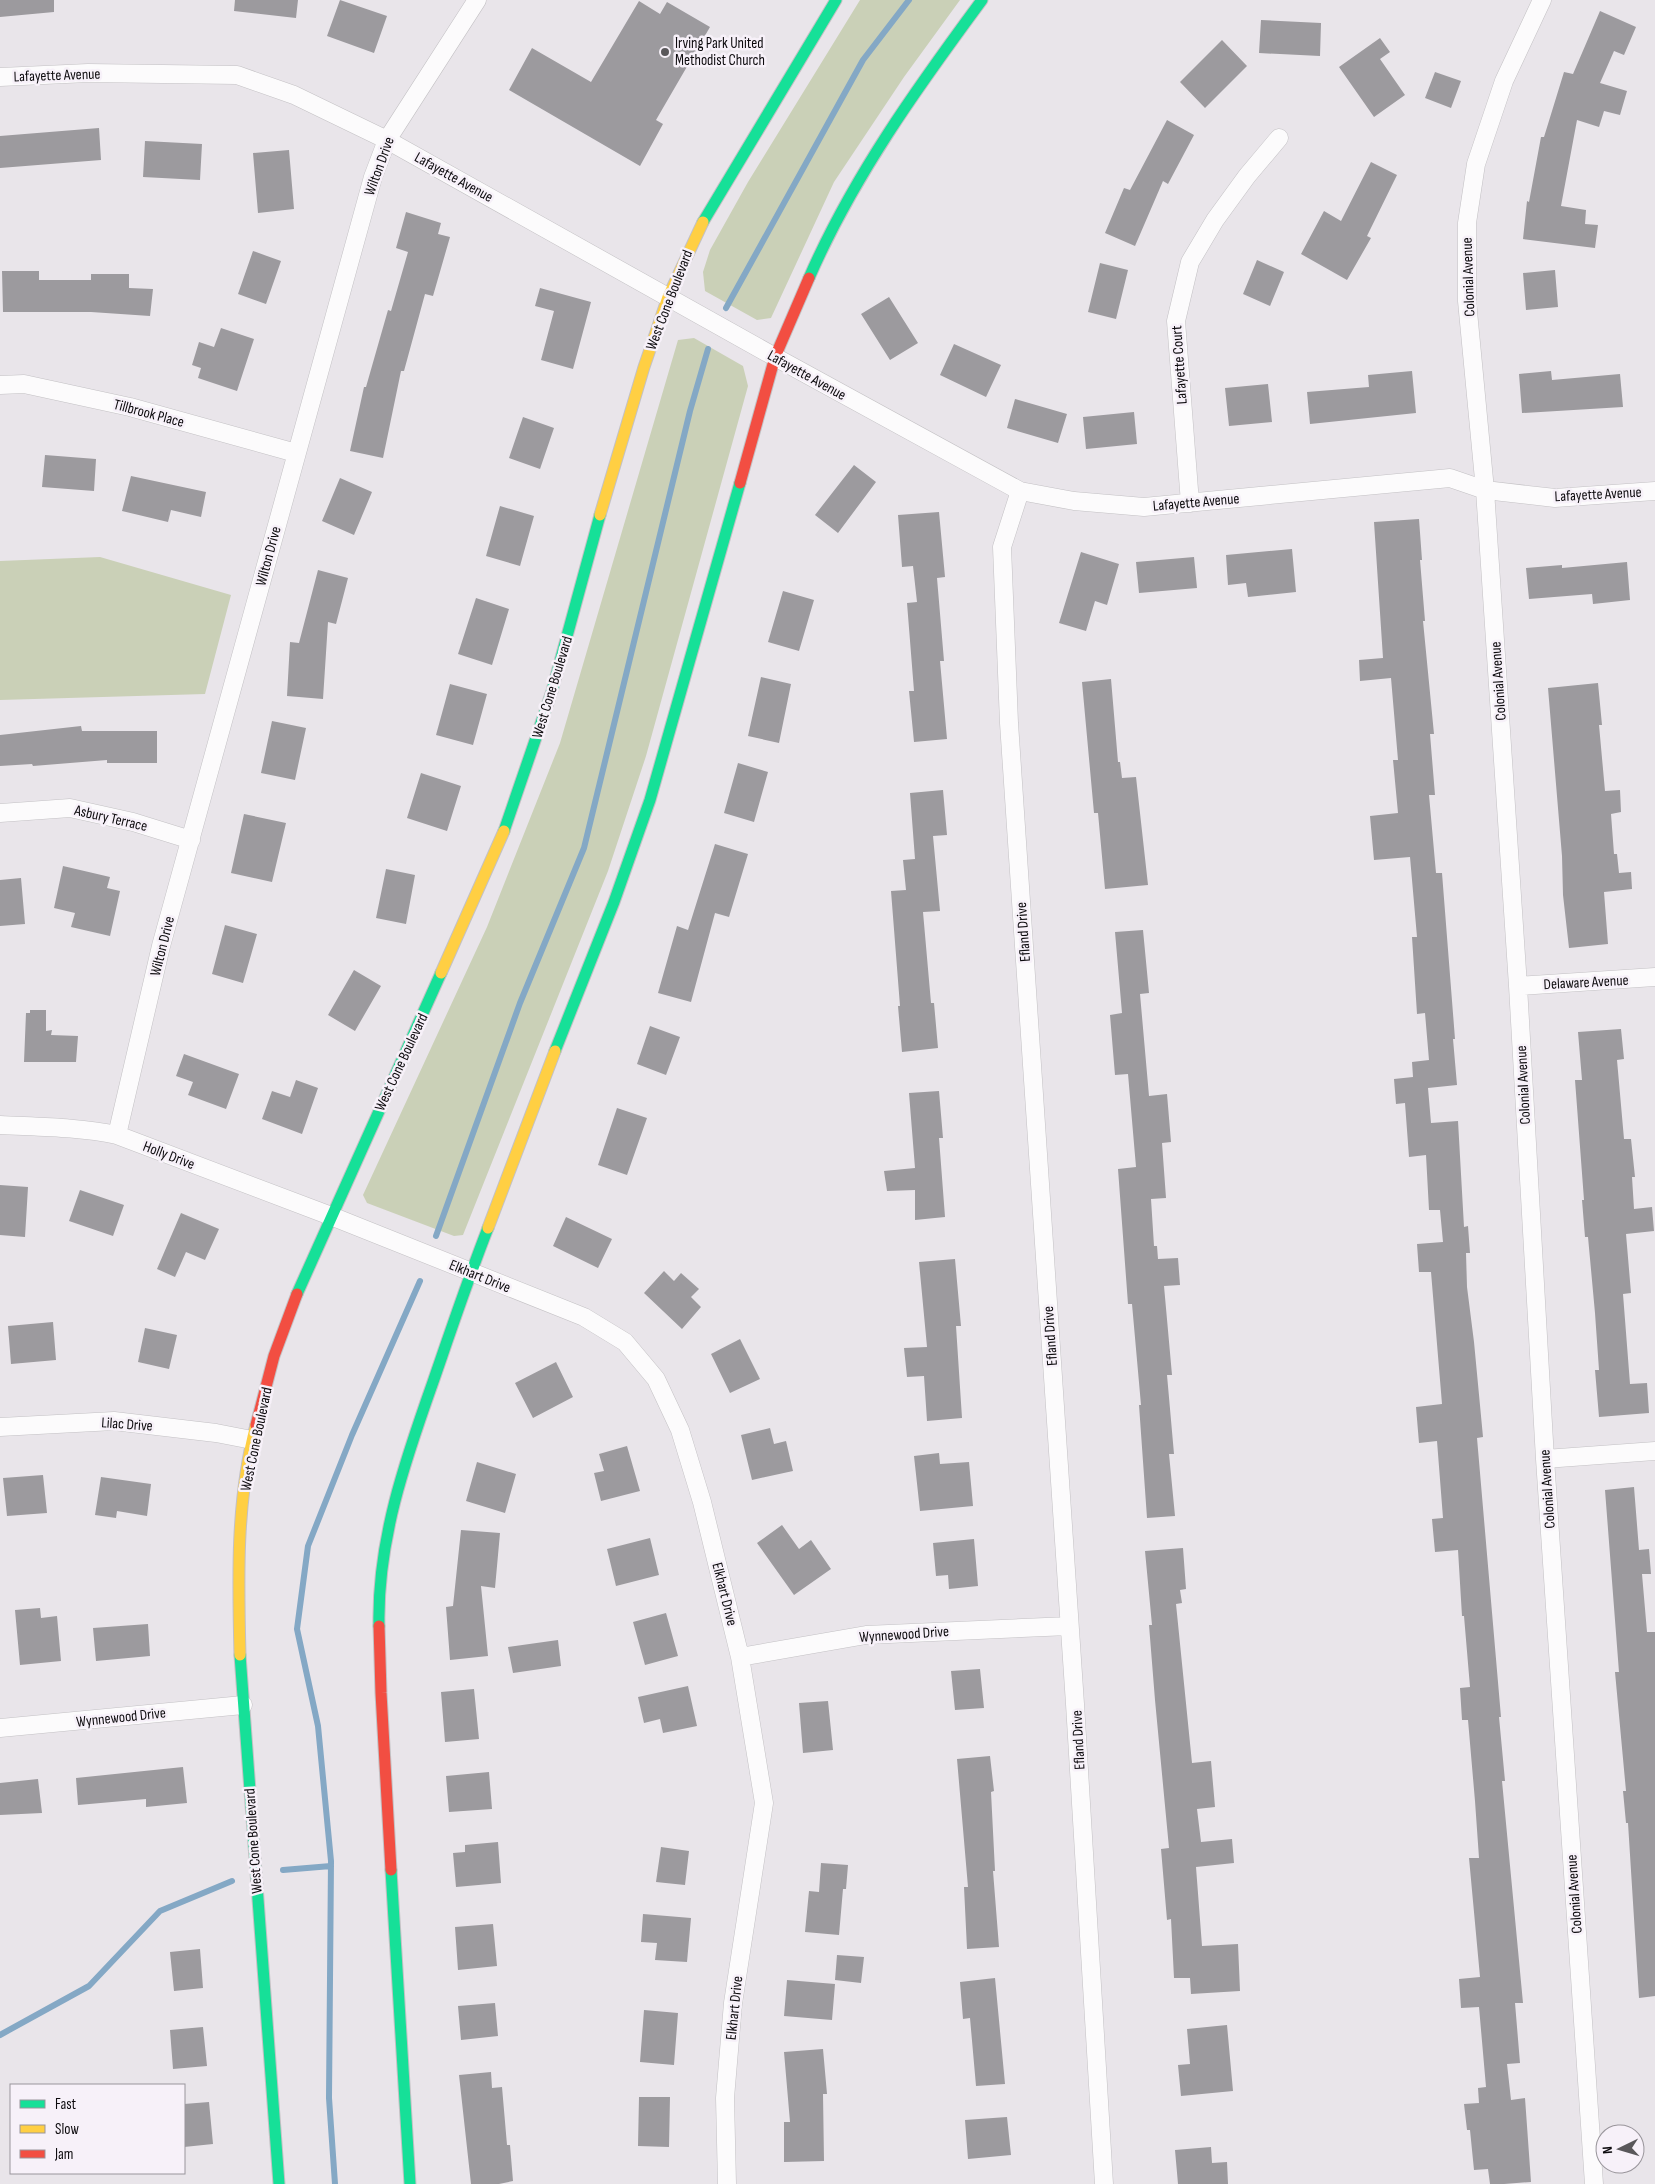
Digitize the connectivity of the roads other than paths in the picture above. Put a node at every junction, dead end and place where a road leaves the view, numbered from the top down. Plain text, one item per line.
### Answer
1 (477, 0) edge
2 (836, 0) edge
3 (982, 0) edge
4 (1542, 0) edge
5 (0, 78) edge
6 (1279, 138) dead end
7 (387, 140) junction
8 (668, 297) junction
9 (775, 357) junction
10 (0, 385) edge
11 (296, 454) junction
12 (1485, 490) junction
13 (1020, 491) junction
14 (1655, 491) edge
15 (1190, 503) junction
16 (0, 813) edge
17 (190, 840) junction
18 (1655, 977) edge
19 (1518, 986) junction
20 (0, 1126) edge
21 (117, 1136) junction
22 (331, 1216) junction
23 (470, 1272) junction
24 (0, 1427) edge
25 (252, 1440) junction
26 (1655, 1451) edge
27 (1545, 1459) junction
28 (1069, 1626) junction
29 (740, 1657) junction
30 (242, 1705) junction
31 (0, 1728) edge
32 (279, 2184) edge
33 (410, 2184) edge
34 (727, 2184) edge
35 (1104, 2184) edge
36 (1594, 2184) edge

1 - 7 street, Wilton Drive
2 - 8 main road, West Cone Boulevard
3 - 9 main road
4 - 12 street, Colonial Avenue
5 - 7 street, Lafayette Avenue
6 - 15 street, Lafayette Court
7 - 8 street, Lafayette Avenue
7 - 11 street, Wilton Drive
8 - 9 street, Lafayette Avenue
8 - 22 main road, West Cone Boulevard
9 - 13 street, Lafayette Avenue
9 - 23 main road
10 - 11 street, Tillbrook Place
11 - 17 street, Wilton Drive
12 - 14 street, Lafayette Avenue
12 - 15 street, Lafayette Avenue
12 - 19 street, Colonial Avenue
13 - 15 street, Lafayette Avenue
13 - 28 street, Efland Drive
16 - 17 street, Asbury Terrace
17 - 21 street, Wilton Drive
18 - 19 street, Delaware Avenue
19 - 27 street, Colonial Avenue
20 - 21 street, Holly Drive
21 - 22 street, Holly Drive
22 - 23 street, Elkhart Drive
22 - 25 main road, West Cone Boulevard
23 - 29 street, Elkhart Drive
23 - 33 main road
24 - 25 street, Lilac Drive
25 - 30 main road, West Cone Boulevard
26 - 27 street
27 - 36 street, Colonial Avenue
28 - 29 street, Wynnewood Drive
28 - 35 street, Efland Drive
29 - 34 street, Elkhart Drive
30 - 31 street, Wynnewood Drive
30 - 32 main road, West Cone Boulevard

